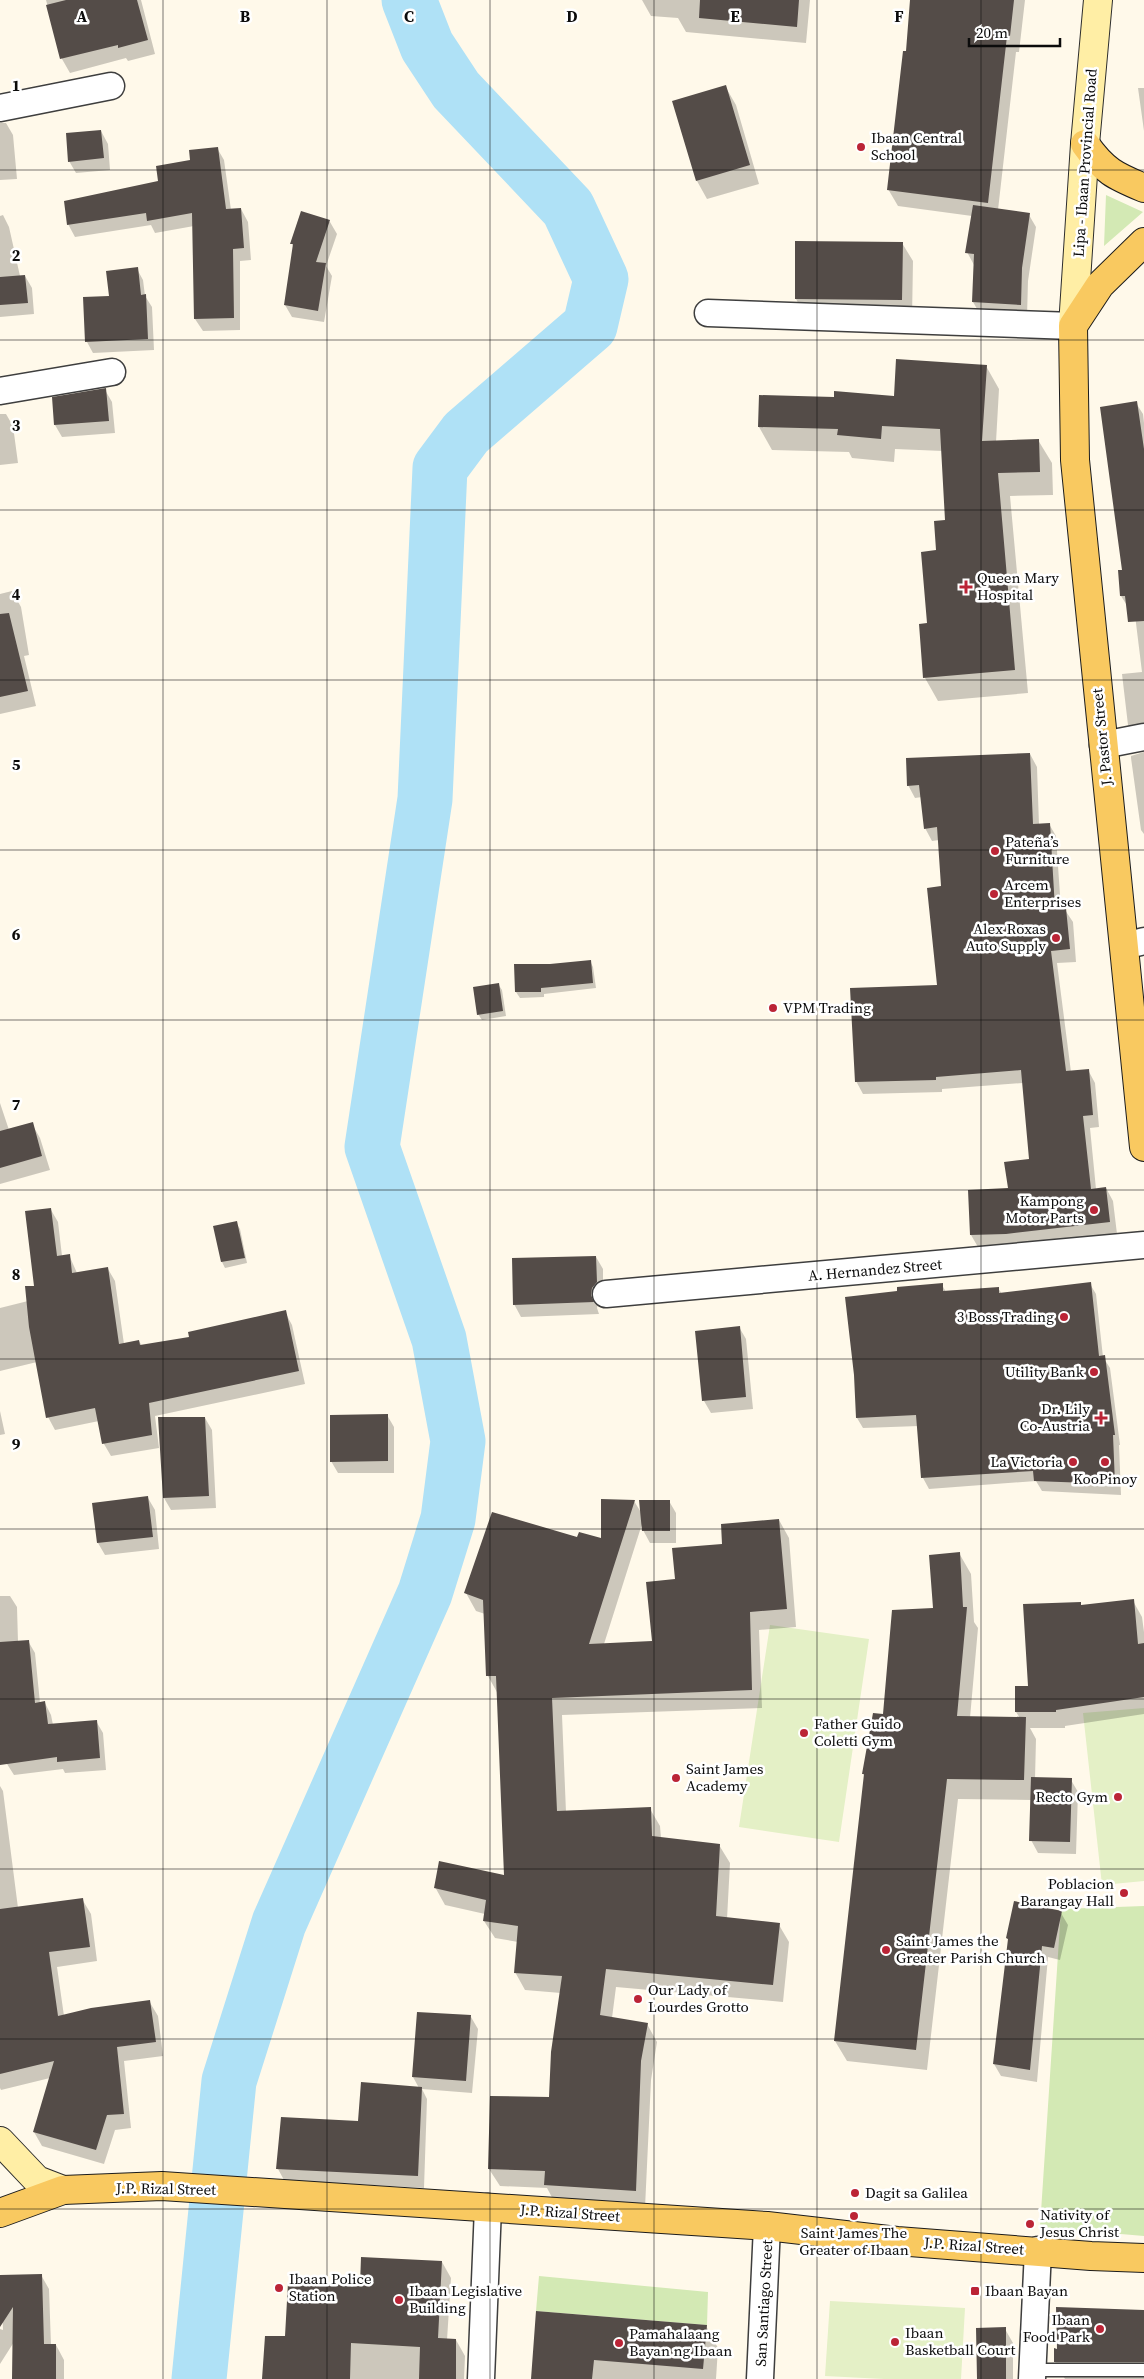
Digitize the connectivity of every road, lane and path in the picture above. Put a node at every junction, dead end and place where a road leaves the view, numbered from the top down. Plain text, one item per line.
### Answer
1 (1098, 0) edge
2 (111, 86) dead end
3 (0, 108) edge
4 (1085, 144) junction
5 (1144, 188) edge
6 (1144, 242) edge
7 (708, 313) dead end
8 (1073, 326) junction
9 (112, 372) dead end
10 (0, 391) edge
11 (1144, 737) edge
12 (1103, 745) junction
13 (1134, 943) edge
14 (1144, 1147) edge
15 (1144, 1245) edge
16 (606, 1294) dead end
17 (0, 2141) edge
18 (63, 2190) junction
19 (488, 2207) junction
20 (0, 2213) edge
21 (767, 2226) junction
22 (1038, 2250) junction
23 (1144, 2258) edge
24 (1144, 2370) edge
25 (1032, 2374) edge
26 (481, 2379) edge
27 (760, 2379) edge

1 - 4 main road, Lipa - Ibaan Provincial Road
2 - 3 street
4 - 5 main road
4 - 8 main road, Lipa - Ibaan Provincial Road
6 - 8 main road
7 - 8 street
8 - 12 main road, J. Pastor Street
9 - 10 street
11 - 12 street
12 - 13 main road, J. Pastor Street
13 - 14 main road, J. Pastor Street
15 - 16 street, A. Hernandez Street
17 - 18 main road
18 - 19 main road, J.P. Rizal Street
18 - 20 main road, J.P. Rizal Street
19 - 21 main road, J.P. Rizal Street
19 - 26 street
21 - 22 main road, J.P. Rizal Street
21 - 27 street, San Santiago Street
22 - 23 main road, J.P. Rizal Street
22 - 25 street
24 - 25 lane

